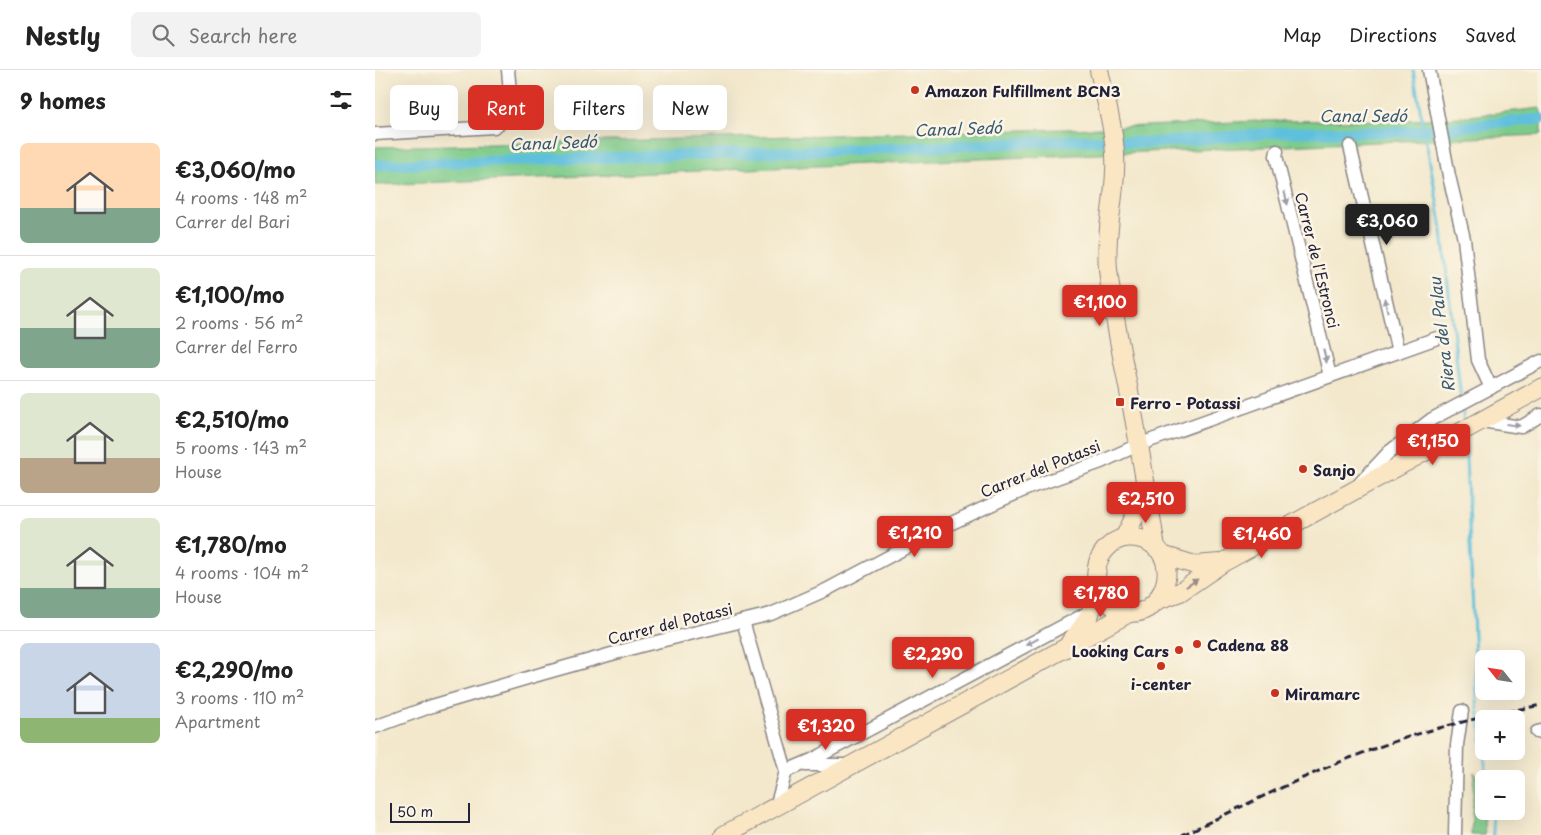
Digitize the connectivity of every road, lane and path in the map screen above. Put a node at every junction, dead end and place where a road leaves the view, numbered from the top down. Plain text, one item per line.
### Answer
1 (508, 70) edge
2 (1099, 70) edge
3 (1429, 70) edge
4 (375, 134) edge
5 (1350, 146) dead end
6 (1277, 151) dead end
7 (1437, 338) dead end
8 (1398, 352) junction
9 (1541, 361) edge
10 (1330, 376) junction
11 (1491, 388) junction
12 (1541, 388) edge
13 (1541, 415) edge
14 (1482, 421) junction
15 (1138, 445) junction
16 (1353, 490) junction
17 (1147, 492) junction
18 (1124, 538) junction
19 (1159, 552) junction
20 (1224, 562) junction
21 (1096, 588) junction
22 (1159, 600) junction
23 (1091, 611) junction
24 (1129, 613) junction
25 (743, 621) junction
26 (1065, 648) junction
27 (1462, 712) dead end
28 (375, 727) edge
29 (800, 765) junction
30 (853, 765) junction
31 (786, 771) junction
32 (776, 807) junction
33 (724, 835) edge
34 (1455, 835) edge

1 - 4 street
2 - 15 main road
3 - 11 street
8 -> 5 street
6 -> 10 street, Carrer de l'Estronci
7 - 8 street, Carrer del Potassi
8 - 10 street, Carrer del Potassi
9 - 11 street
10 - 15 street, Carrer del Potassi
11 - 16 street
12 - 14 main road
14 -> 13 street
14 - 16 main road
15 - 17 main road
15 - 25 street, Carrer del Potassi
16 - 20 main road
17 - 18 main road
17 - 19 main road
18 - 19 main road
18 - 21 main road
19 - 20 main road
19 - 22 main road
22 -> 20 main road
21 - 23 main road
21 - 24 main road
22 - 24 main road
23 - 26 main road
23 -> 29 street
24 - 26 main road
25 - 28 street, Carrer del Potassi
25 - 31 street
26 - 30 main road
27 - 34 street
29 - 30 street
29 - 31 street
30 - 32 main road
31 - 32 street
32 - 33 main road

